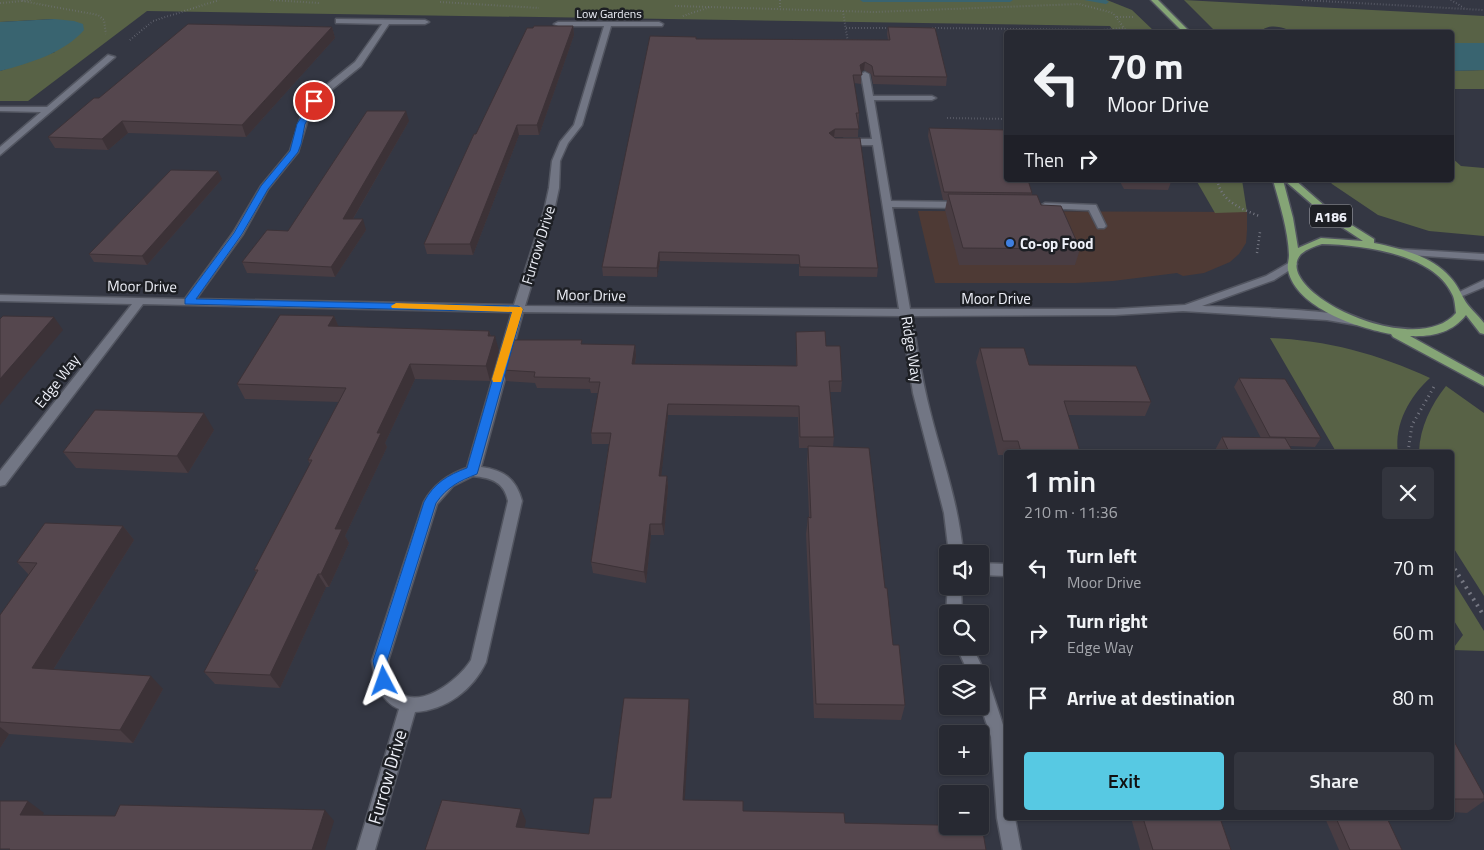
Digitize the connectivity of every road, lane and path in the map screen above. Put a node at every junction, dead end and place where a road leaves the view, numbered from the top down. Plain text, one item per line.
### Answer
1 (33, 0) edge
2 (219, 0) edge
3 (270, 0) edge
4 (780, 0) edge
5 (1154, 0) edge
6 (1302, 0) edge
7 (1451, 0) edge
8 (22, 1) junction
9 (436, 2) dead end
10 (0, 3) edge
11 (320, 3) dead end
12 (675, 6) dead end
13 (546, 8) dead end
14 (1465, 8) junction
15 (780, 9) junction
16 (1484, 10) edge
17 (844, 11) junction
18 (339, 21) dead end
19 (387, 22) junction
20 (425, 22) dead end
21 (558, 24) edge
22 (608, 24) junction
23 (658, 24) dead end
24 (846, 28) junction
25 (896, 28) edge
26 (925, 28) edge
27 (1123, 28) joint
28 (1043, 30) edge
29 (1109, 30) edge
30 (1184, 30) edge
31 (111, 57) junction
32 (866, 74) joint
33 (870, 98) junction
34 (932, 98) dead end
35 (0, 109) edge
36 (49, 110) junction
37 (834, 142) edge
38 (876, 142) junction
39 (0, 152) edge
40 (1217, 182) edge
41 (1279, 182) edge
42 (1291, 182) edge
43 (888, 204) junction
44 (976, 205) edge
45 (1034, 206) edge
46 (1260, 208) dead end
47 (1101, 226) dead end
48 (1260, 226) dead end
49 (1378, 246) junction
50 (1399, 252) junction
51 (1484, 257) edge
52 (1254, 259) dead end
53 (1293, 260) junction
54 (1484, 283) edge
55 (0, 298) edge
56 (1461, 298) junction
57 (140, 301) junction
58 (188, 302) junction
59 (1183, 308) junction
60 (518, 309) junction
61 (906, 313) junction
62 (1356, 321) junction
63 (1388, 330) junction
64 (1484, 330) edge
65 (1484, 382) edge
66 (1436, 384) dead end
67 (1408, 450) edge
68 (472, 471) junction
69 (0, 481) edge
70 (956, 545) edge
71 (1454, 568) edge
72 (989, 569) edge
73 (1004, 570) edge
74 (1484, 616) edge
75 (409, 704) junction
76 (989, 706) edge
77 (1004, 794) edge
78 (1007, 820) edge
79 (366, 850) edge
80 (1012, 850) edge

1 - 8 path
2 - 31 path
3 - 11 path
4 - 15 path
5 - 30 main road
6 - 14 path
7 - 14 path
8 - 10 path
8 - 31 path
9 - 13 path
12 - 15 path
14 - 16 path
15 - 17 path
17 - 24 path
17 - 27 path
18 - 19 street
19 - 20 street
19 - 58 street
21 - 22 street, Low Gardens
22 - 23 street, Low Gardens
22 - 60 street, Furrow Drive
24 - 25 path
24 - 32 path
26 - 28 path
27 - 29 path
31 - 36 street
32 - 33 street, Ridge Way
33 - 34 street
33 - 38 street, Ridge Way
35 - 36 street
36 - 39 street
37 - 38 street
38 - 43 street, Ridge Way
40 - 46 path
41 - 53 main road, A186
42 - 49 main road, A186
43 - 44 street
43 - 61 street, Ridge Way
45 - 47 street
48 - 52 path
49 - 50 main road
49 - 53 main road
50 - 51 street
50 - 56 main road
53 - 59 street, Moor Drive
53 - 62 main road
54 - 56 street
55 - 57 street, Moor Drive
56 - 63 main road
56 - 64 main road
57 - 58 street, Moor Drive
57 - 69 street, Edge Way
58 - 60 street, Moor Drive
59 - 61 street, Moor Drive
59 - 62 street, Moor Drive
60 - 61 street, Moor Drive
60 - 68 street, Furrow Drive
61 - 70 street, Ridge Way
62 - 63 main road
63 - 65 main road
66 - 67 path
68 - 75 street
68 - 75 street
71 - 74 path
72 - 73 street
75 - 79 street, Furrow Drive
76 - 77 street
78 - 80 street

